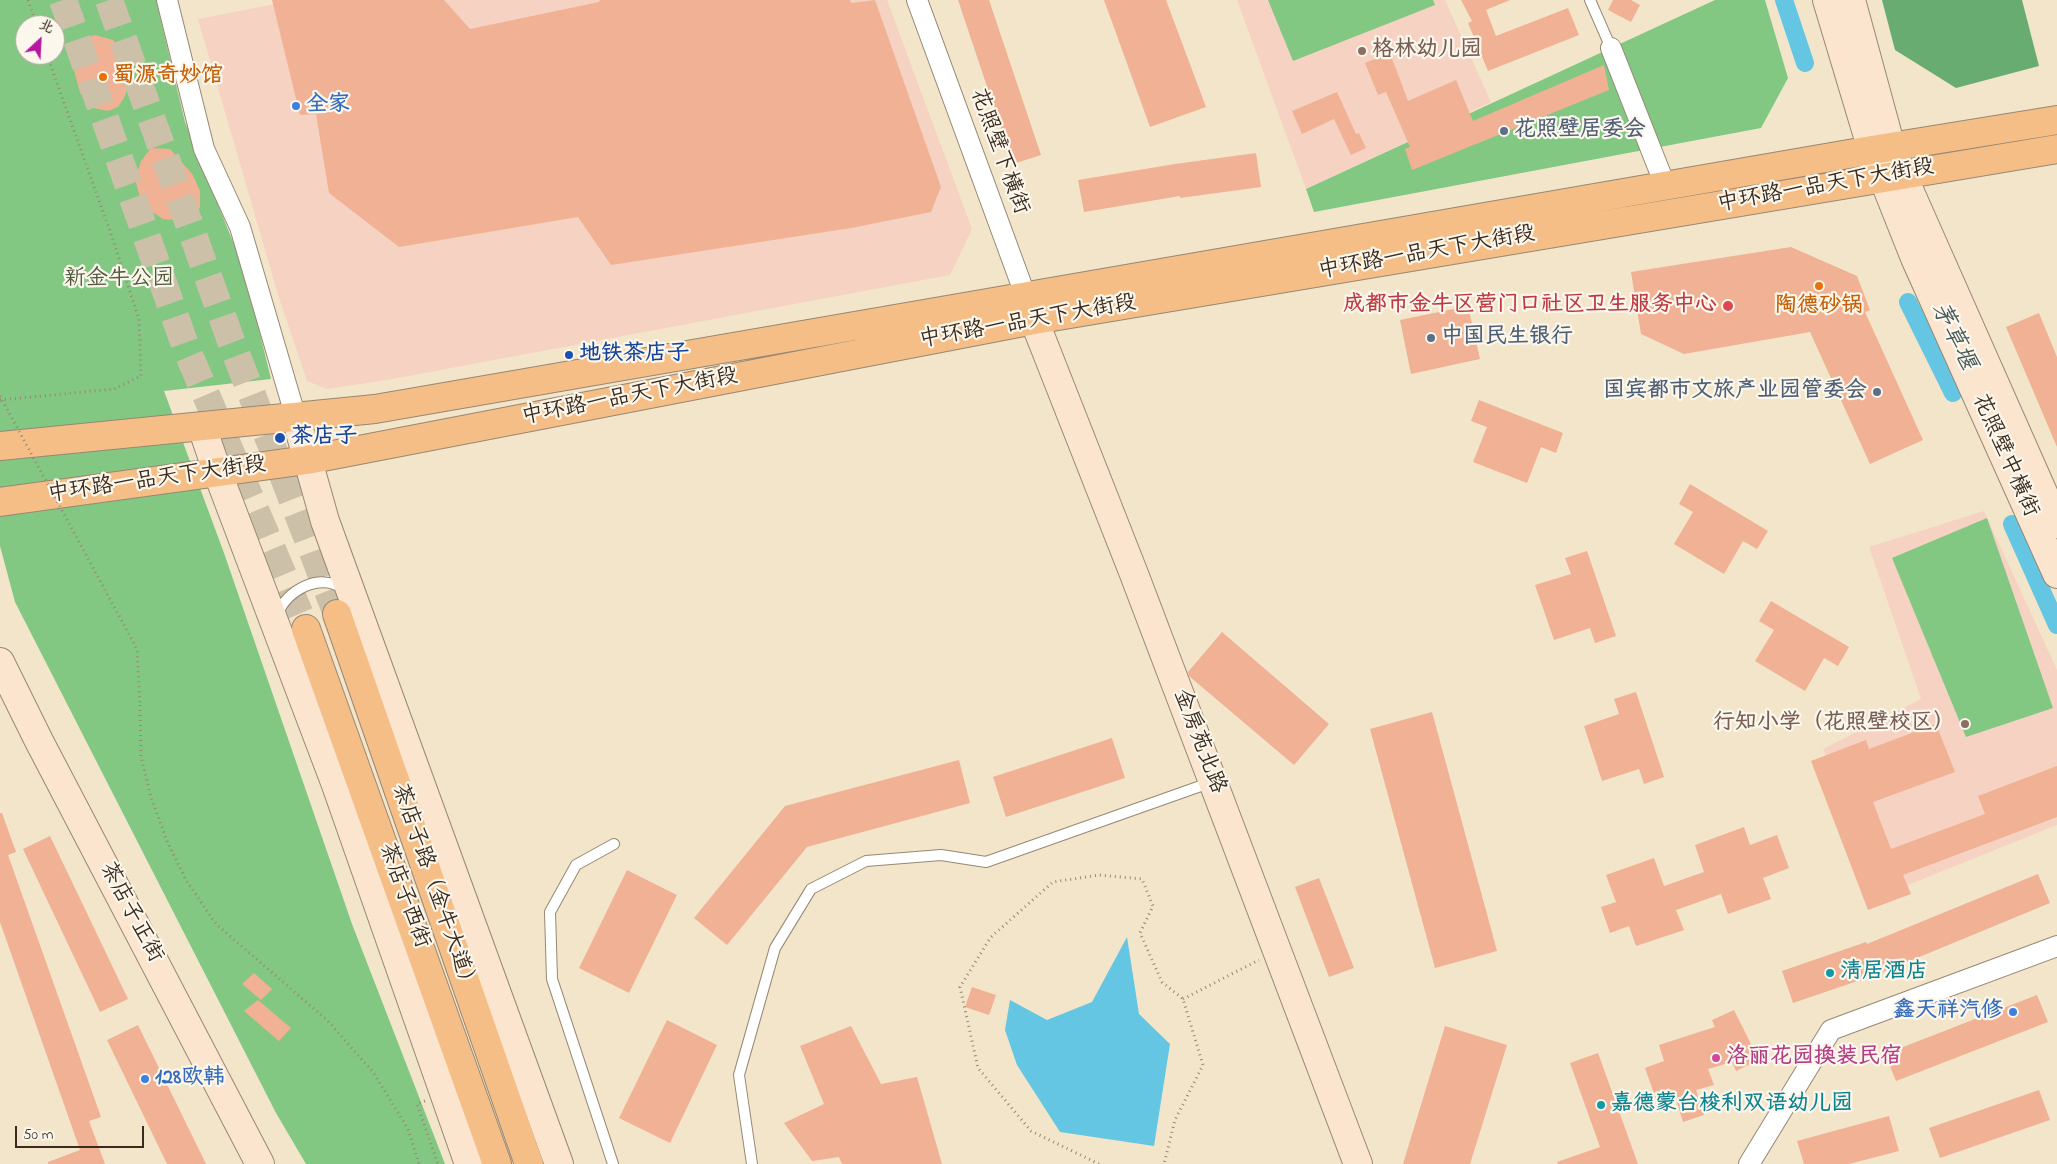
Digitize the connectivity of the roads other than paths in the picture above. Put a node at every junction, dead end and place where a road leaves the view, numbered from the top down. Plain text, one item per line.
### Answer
1 (167, 0) edge
2 (917, 0) edge
3 (1590, 0) edge
4 (1827, 0) edge
5 (1850, 0) edge
6 (1611, 48) joint
7 (2057, 120) edge
8 (1882, 148) junction
9 (2057, 149) edge
10 (1893, 176) junction
11 (1665, 185) junction
12 (1030, 308) junction
13 (296, 418) junction
14 (202, 427) junction
15 (0, 446) edge
16 (307, 460) junction
17 (217, 471) junction
18 (0, 502) edge
19 (2057, 524) edge
20 (2057, 574) edge
21 (344, 604) junction
22 (274, 623) junction
23 (306, 629) tunnel mouth
24 (0, 662) edge
25 (1213, 782) junction
26 (614, 844) dead end
27 (2057, 946) edge
28 (260, 1164) edge
29 (469, 1164) edge
30 (497, 1164) edge
31 (529, 1164) edge
32 (559, 1164) edge
33 (613, 1164) edge
34 (752, 1164) edge
35 (1358, 1164) edge
36 (1749, 1164) edge

1 - 13 street
2 - 12 street, 花照壁下横街
3 - 6 lane
4 - 8 main road, 花照壁中横街
5 - 8 main road, 花照壁中横街
6 - 11 street
7 - 8 main road, 中环路一品天下大街段
8 - 10 main road, 花照壁中横街
8 - 11 main road, 中环路一品天下大街段
9 - 10 main road, 中环路一品天下大街段
10 - 12 main road, 中环路一品天下大街段
10 - 19 main road, 花照壁中横街
10 - 20 main road, 花照壁中横街
11 - 12 main road, 中环路一品天下大街段
12 - 13 main road, 中环路一品天下大街段
12 - 16 main road, 中环路一品天下大街段
12 - 25 main road, 金房苑北路
13 - 14 main road, 中环路一品天下大街段
13 - 16 main road
14 - 15 main road, 中环路一品天下大街段
14 - 17 main road
16 - 17 main road, 中环路一品天下大街段
16 - 21 main road
17 - 18 main road, 中环路一品天下大街段
17 - 22 main road
21 - 22 lane
21 - 31 main road, 茶店子路（金牛大道）
21 - 32 main road
22 - 29 main road
23 - 30 main road, 茶店子西街
24 - 28 main road, 茶店子正街
25 - 34 lane
25 - 35 main road, 金房苑北路
26 - 33 lane
27 - 36 street

